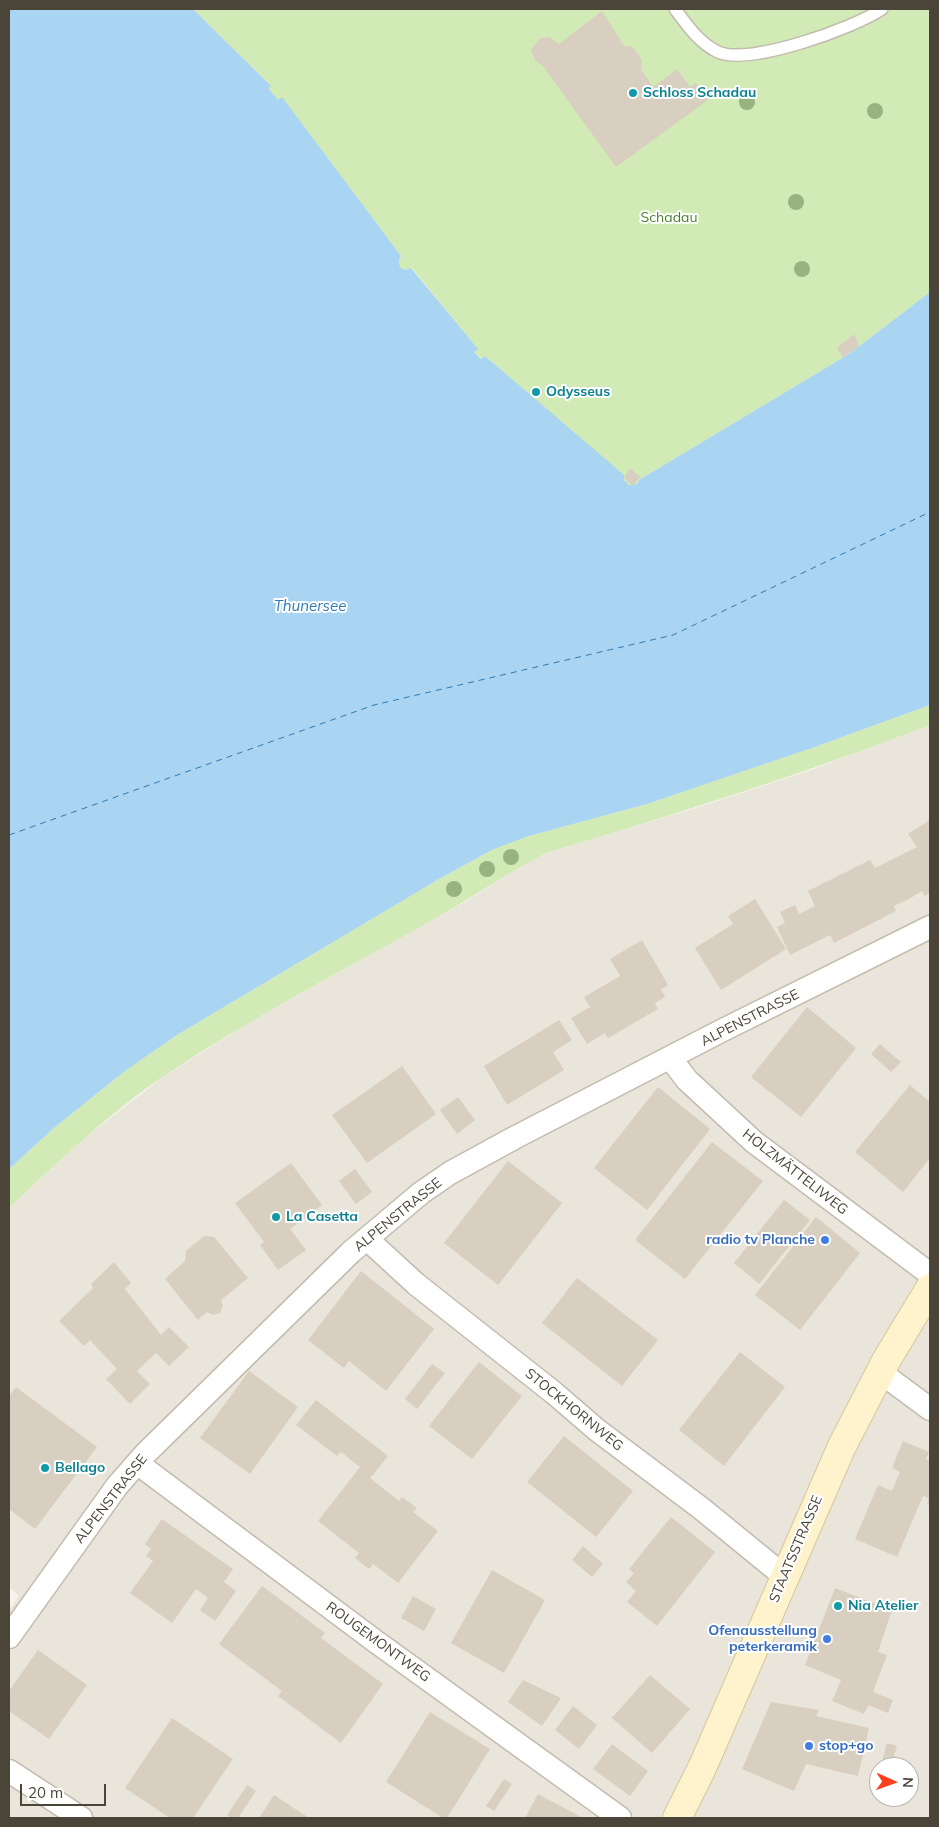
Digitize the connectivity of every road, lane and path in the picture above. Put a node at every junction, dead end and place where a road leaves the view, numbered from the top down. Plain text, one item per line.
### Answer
1 (675, 9) edge
2 (882, 9) edge
3 (930, 927) edge
4 (671, 1058) junction
5 (367, 1239) junction
6 (930, 1274) edge
7 (930, 1288) edge
8 (880, 1372) junction
9 (930, 1409) edge
10 (137, 1463) junction
11 (784, 1576) junction
12 (9, 1637) edge
13 (9, 1771) edge
14 (81, 1818) edge
15 (620, 1818) edge
16 (678, 1818) edge

1 - 2 lane
3 - 4 street, ALPENSTRASSE
4 - 5 street, ALPENSTRASSE
4 - 6 street, HOLZMÄTTELIWEG
5 - 10 street, ALPENSTRASSE
5 - 11 street, STOCKHORNWEG
7 - 8 main road, STAATSSTRASSE
8 - 9 street
8 - 11 main road, STAATSSTRASSE
10 - 12 street, ALPENSTRASSE
10 - 15 street, ROUGEMONTWEG
11 - 16 main road, STAATSSTRASSE
13 - 14 street

